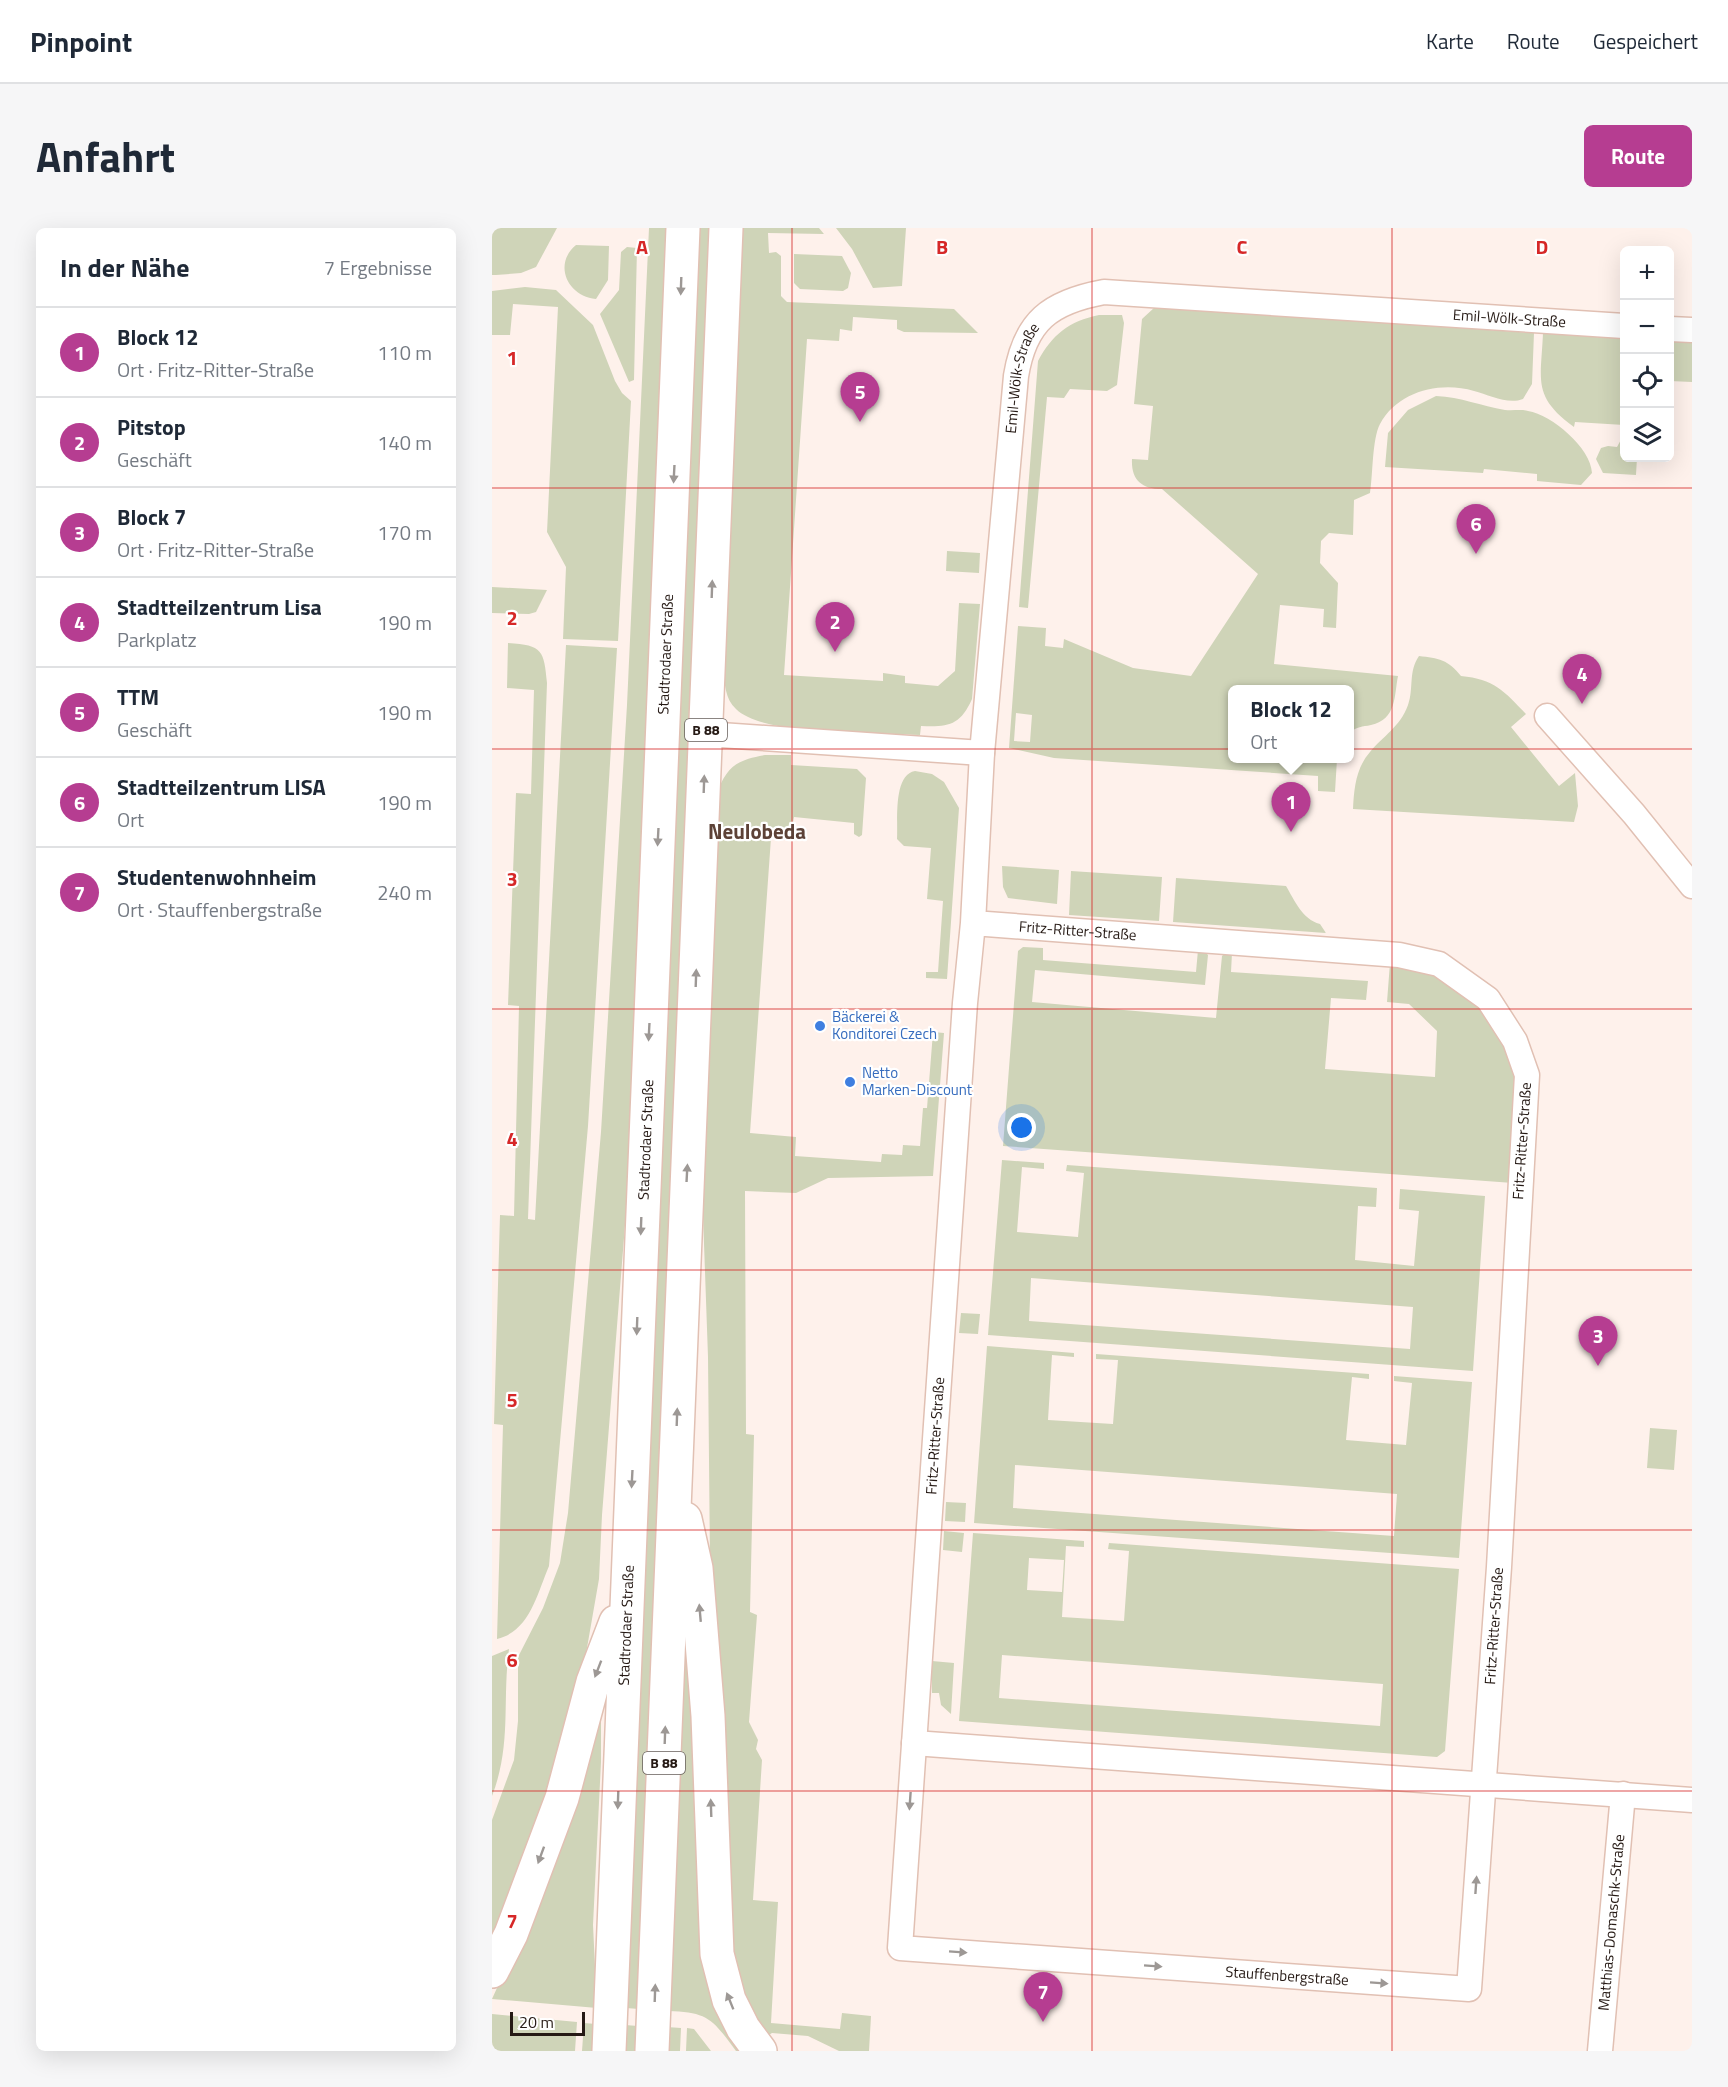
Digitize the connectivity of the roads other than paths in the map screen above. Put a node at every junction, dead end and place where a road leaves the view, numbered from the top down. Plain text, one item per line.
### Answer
1 (683, 228) edge
2 (726, 228) edge
3 (1620, 326) edge
4 (1674, 329) edge
5 (1692, 330) edge
6 (1547, 716) dead end
7 (705, 734) junction
8 (982, 753) junction
9 (1692, 886) edge
10 (973, 923) junction
11 (675, 1475) junction
12 (626, 1595) junction
13 (914, 1743) junction
14 (1482, 1784) junction
15 (1623, 1794) junction
16 (1692, 1800) edge
17 (900, 1948) joint
18 (492, 1971) edge
19 (609, 2051) edge
20 (652, 2051) edge
21 (760, 2051) edge
22 (1600, 2051) edge

1 -> 12 main road, Stadtrodaer Straße / B 88
7 -> 2 main road, B 88
3 - 8 street, Emil-Wölk-Straße
4 - 5 street
6 - 9 street
7 - 8 street
11 -> 7 main road, B 88
8 - 10 street, Fritz-Ritter-Straße
10 - 13 street, Fritz-Ritter-Straße
10 - 14 street, Fritz-Ritter-Straße
20 -> 11 main road, B 88
21 -> 11 main road
12 -> 18 main road
12 -> 19 main road, Stadtrodaer Straße / B 88
13 - 14 street
13 -> 17 street, Fritz-Ritter-Straße
14 - 15 street
17 -> 14 street, Stauffenbergstraße
15 - 16 street
15 - 22 street, Matthias-Domaschk-Straße

